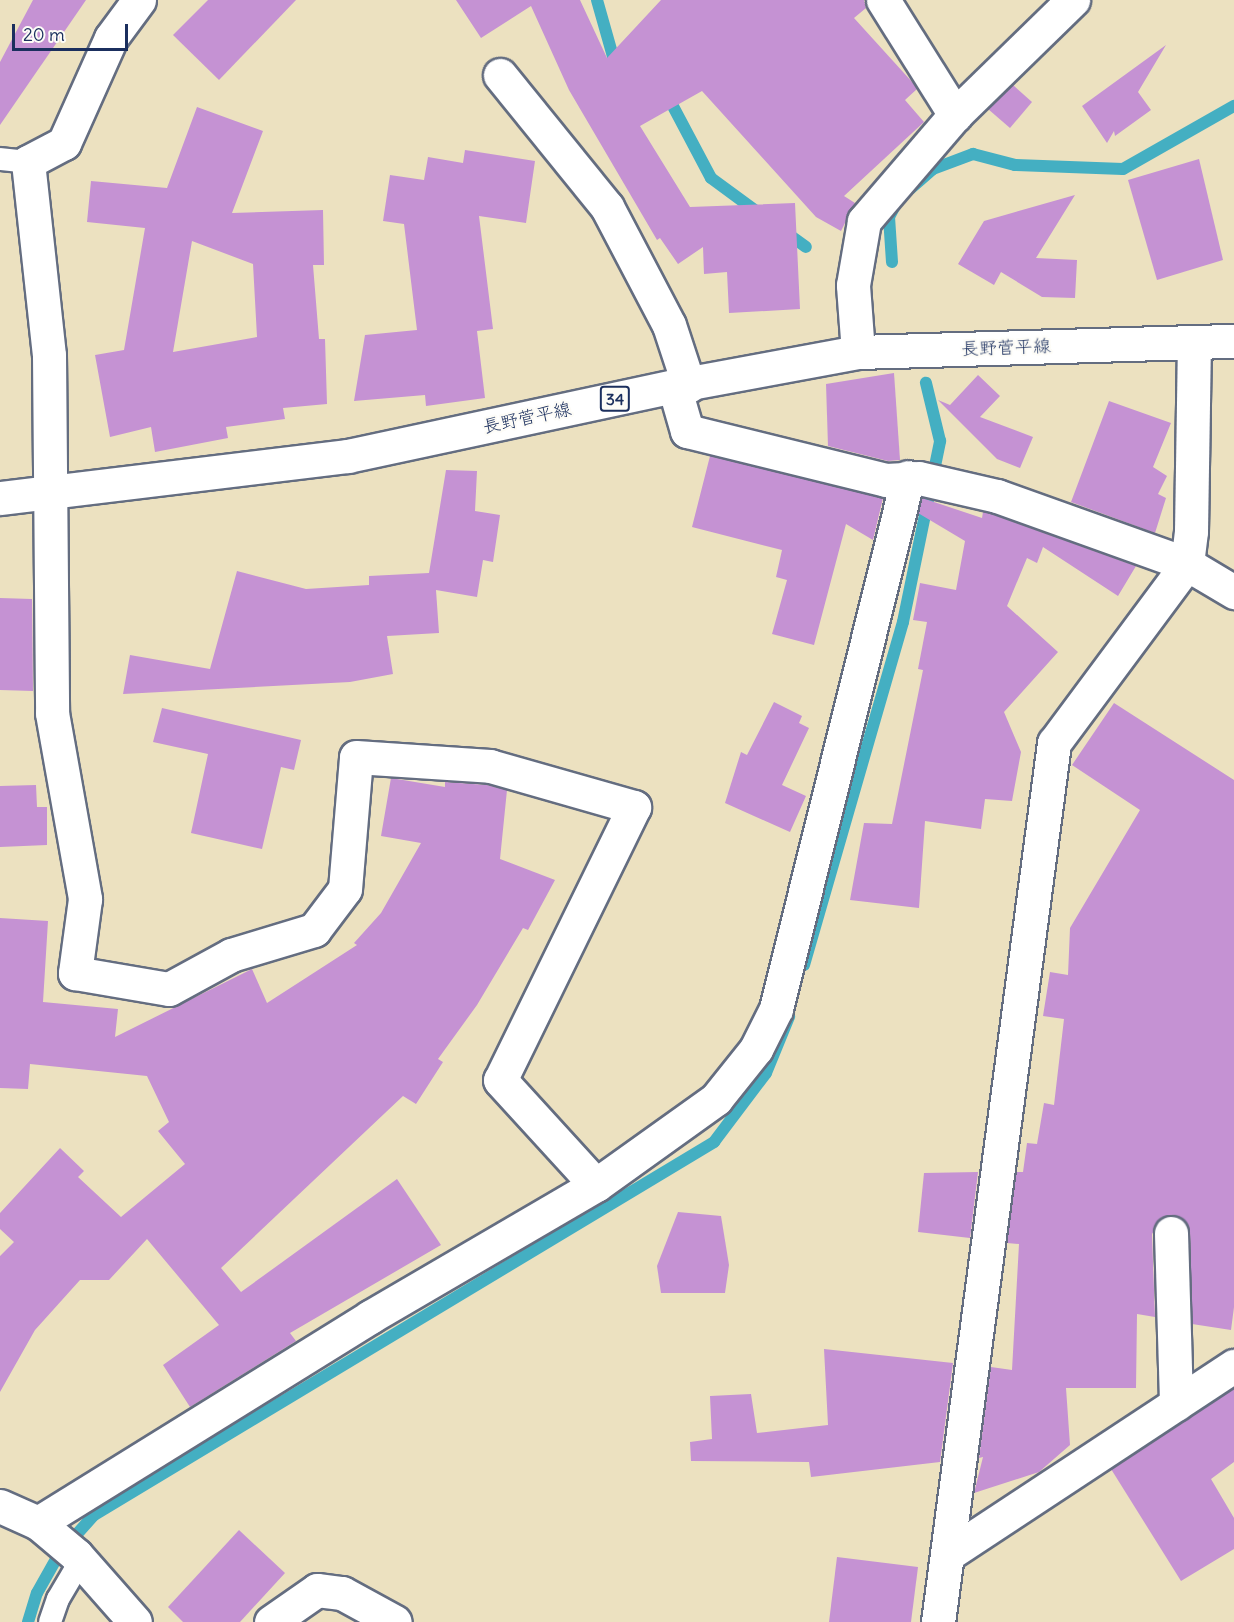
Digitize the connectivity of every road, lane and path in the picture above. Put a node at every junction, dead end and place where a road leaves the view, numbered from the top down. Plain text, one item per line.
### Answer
1 (139, 0) edge
2 (883, 0) edge
3 (1073, 0) edge
4 (500, 75) dead end
5 (956, 115) junction
6 (14, 160) edge
7 (1234, 340) edge
8 (1194, 342) junction
9 (858, 352) junction
10 (681, 386) junction
11 (923, 479) junction
12 (52, 493) junction
13 (0, 498) edge
14 (1187, 564) junction
15 (1234, 592) edge
16 (596, 1185) junction
17 (1171, 1233) dead end
18 (1234, 1366) edge
19 (1176, 1404) junction
20 (0, 1506) edge
21 (62, 1544) junction
22 (950, 1553) junction
23 (50, 1622) edge
24 (135, 1622) edge
25 (272, 1622) edge
26 (395, 1622) edge
27 (938, 1622) edge

1 - 6 street
2 - 5 street
3 - 5 street
4 - 10 street
5 - 9 street
6 - 12 street
7 - 8 street, 長野菅平線 / 34
8 - 9 street, 長野菅平線 / 34
8 - 14 street
9 - 10 street, 長野菅平線 / 34
10 - 11 street
10 - 12 street, 長野菅平線 / 34
11 - 14 street
11 - 16 street
12 - 13 street, 長野菅平線 / 34
12 - 16 street
14 - 15 street
14 - 22 street
16 - 21 street
17 - 19 street
18 - 19 street
19 - 22 street
20 - 21 street
21 - 23 lane
21 - 24 street
22 - 27 street
25 - 26 street

